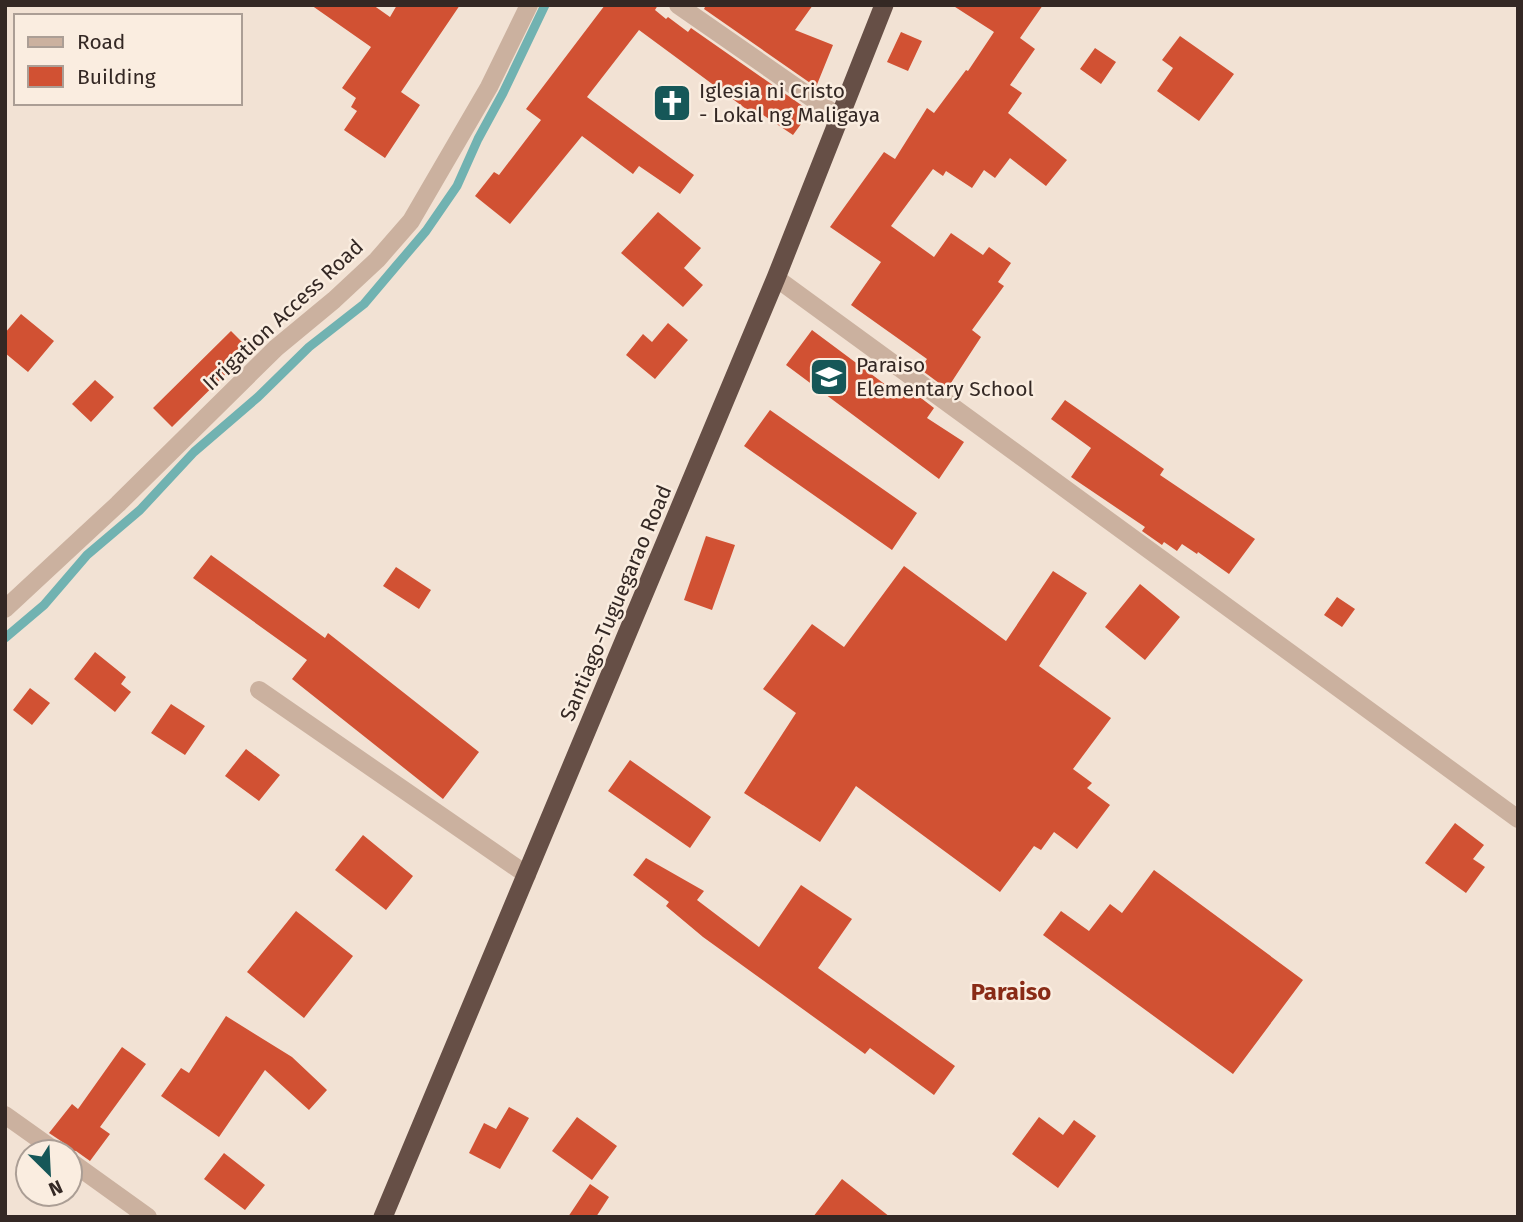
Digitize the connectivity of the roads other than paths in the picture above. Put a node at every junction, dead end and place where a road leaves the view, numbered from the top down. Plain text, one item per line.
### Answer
1 (529, 5) edge
2 (678, 5) edge
3 (884, 5) edge
4 (839, 117) junction
5 (776, 278) junction
6 (5, 609) edge
7 (260, 690) dead end
8 (1518, 818) edge
9 (527, 875) junction
10 (5, 1115) edge
11 (37, 1138) edge
12 (84, 1171) edge
13 (148, 1217) edge
14 (383, 1217) edge

1 - 6 street, Irrigation Access Road
2 - 4 street
3 - 4 highway, Santiago-Tuguegarao Road
4 - 5 highway, Santiago-Tuguegarao Road
5 - 8 street
5 - 9 highway, Santiago-Tuguegarao Road
7 - 9 street
9 - 14 highway, Santiago-Tuguegarao Road
10 - 11 street
12 - 13 street

